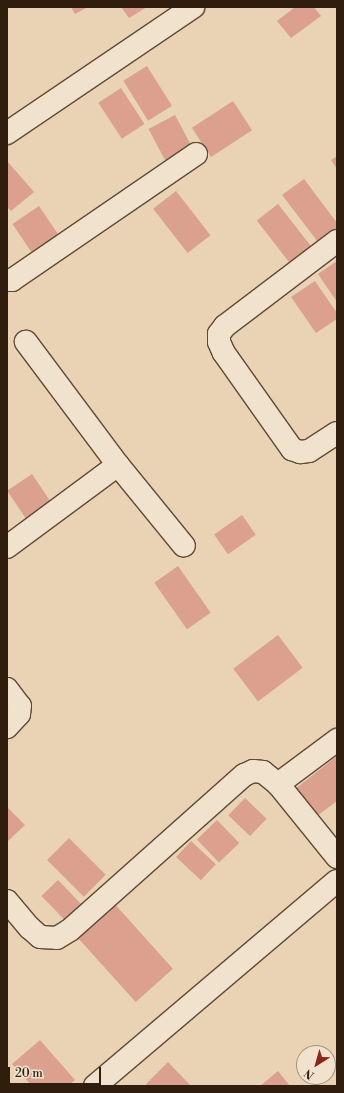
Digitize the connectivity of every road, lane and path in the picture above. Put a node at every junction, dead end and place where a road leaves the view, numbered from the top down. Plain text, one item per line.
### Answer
1 (193, 7) edge
2 (7, 133) edge
3 (196, 154) dead end
4 (337, 241) edge
5 (7, 280) edge
6 (26, 342) dead end
7 (337, 433) edge
8 (118, 465) junction
9 (184, 546) dead end
10 (7, 547) edge
11 (7, 689) edge
12 (7, 727) edge
13 (337, 740) edge
14 (278, 784) junction
15 (337, 856) edge
16 (337, 881) edge
17 (7, 901) edge
18 (95, 1086) edge

1 - 2 street
3 - 5 street
4 - 7 street
6 - 8 street
8 - 9 street
8 - 10 street
11 - 12 street
13 - 14 street
14 - 15 street
14 - 17 street
16 - 18 street

